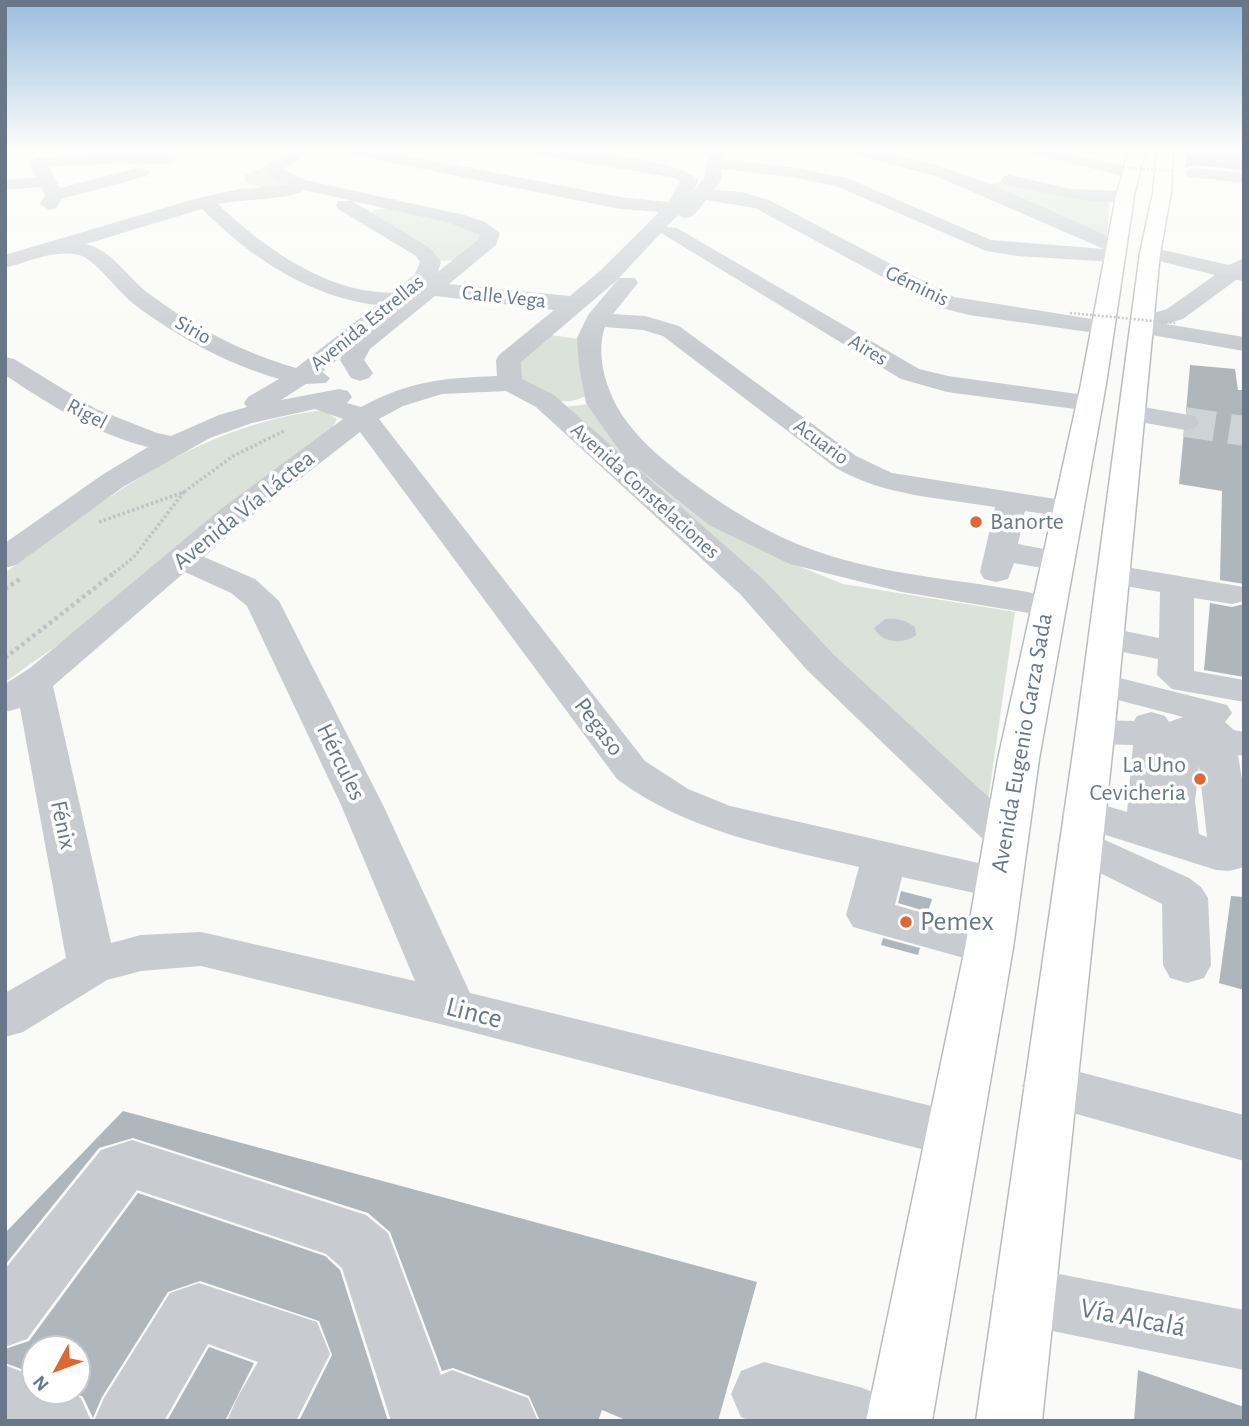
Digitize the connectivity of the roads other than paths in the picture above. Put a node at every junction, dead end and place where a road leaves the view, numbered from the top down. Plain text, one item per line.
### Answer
1 (137, 217) edge
2 (146, 217) edge
3 (223, 217) edge
4 (366, 217) edge
5 (438, 217) edge
6 (661, 217) edge
7 (674, 217) edge
8 (676, 217) edge
9 (786, 217) edge
10 (919, 217) edge
11 (1039, 217) edge
12 (1124, 217) edge
13 (1148, 217) edge
14 (672, 220) junction
15 (43, 250) junction
16 (5, 254) edge
17 (1123, 258) junction
18 (465, 261) junction
19 (5, 262) edge
20 (431, 262) junction
21 (1236, 272) edge
22 (432, 289) junction
23 (396, 300) junction
24 (587, 320) junction
25 (1134, 321) junction
26 (542, 332) junction
27 (1244, 344) edge
28 (5, 364) edge
29 (509, 372) junction
30 (360, 373) junction
31 (399, 385) junction
32 (307, 390) junction
33 (596, 391) junction
34 (545, 401) junction
35 (1090, 403) junction
36 (1132, 413) junction
37 (363, 417) junction
38 (1185, 422) tunnel mouth
39 (176, 445) junction
40 (1012, 500) junction
41 (1070, 509) junction
42 (801, 557) junction
43 (915, 557) dead end
44 (5, 558) edge
45 (182, 559) junction
46 (997, 561) junction
47 (1114, 575) junction
48 (1052, 583) junction
49 (1177, 586) junction
50 (752, 587) junction
51 (1232, 594) dead end
52 (1105, 638) junction
53 (1175, 652) junction
54 (15, 681) edge
55 (1244, 691) edge
56 (1097, 714) junction
57 (1205, 730) edge
58 (1081, 829) junction
59 (1006, 837) junction
60 (1162, 838) junction
61 (884, 858) junction
62 (997, 882) junction
63 (989, 947) junction
64 (1187, 965) dead end
65 (92, 966) junction
66 (452, 1007) junction
67 (5, 1018) edge
68 (1049, 1086) junction
69 (952, 1134) junction
70 (1244, 1138) edge
71 (1023, 1296) junction
72 (5, 1318) edge
73 (1244, 1340) edge
74 (764, 1394) dead end
75 (5, 1397) edge
76 (58, 1421) edge
77 (127, 1421) edge
78 (260, 1421) edge
79 (424, 1421) edge
80 (440, 1421) edge
81 (505, 1421) edge
82 (863, 1421) edge
83 (899, 1421) edge
84 (1009, 1421) edge

1 - 16 street
2 - 15 street
3 - 23 street
4 - 20 street, Avenida Estrellas
5 - 18 street, Avenida Estrellas
6 - 14 street
7 - 14 street
8 - 14 street
9 - 25 street, Géminis
10 - 17 street
11 - 17 street
12 - 17 highway, Avenida Eugenio Garza Sada
13 - 17 highway, Avenida Eugenio Garza Sada
14 - 24 street
14 - 35 street, Aires
15 - 19 street
15 - 32 street, Sirio
17 - 21 street
17 - 25 highway, Avenida Eugenio Garza Sada
18 - 20 street
18 - 22 street, Avenida Estrellas
20 - 23 street, Avenida Estrellas
21 - 25 street
22 - 24 street, Calle Vega
22 - 30 street, Avenida Estrellas
23 - 32 street, Avenida Estrellas
24 - 26 street
24 - 26 street, Acuario
24 - 33 street, Avenida Constelaciones
24 - 40 street, Acuario
25 - 27 street
25 - 35 highway, Avenida Eugenio Garza Sada
25 - 36 highway, Avenida Eugenio Garza Sada
26 - 29 street
28 - 39 street, Rigel
29 - 31 street
29 - 34 street, Avenida Constelaciones
29 - 37 street, Avenida Vía Láctea
30 - 31 street
30 - 32 street, Sirio
31 - 32 street
32 - 37 street
32 - 39 street, Avenida Estrellas
33 - 34 street
33 - 42 street, Avenida Constelaciones
34 - 50 street, Avenida Constelaciones
35 - 41 highway, Avenida Eugenio Garza Sada
36 - 38 street
36 - 47 highway, Avenida Eugenio Garza Sada
37 - 45 street, Avenida Vía Láctea
37 - 61 street, Pegaso
39 - 44 street, Avenida Estrellas
40 - 41 street, Acuario
40 - 46 street
41 - 48 highway, Avenida Eugenio Garza Sada
42 - 48 street, Avenida Constelaciones
42 - 50 street
43 - 46 street
45 - 54 street, Avenida Vía Láctea
45 - 66 street, Hércules
46 - 48 street
47 - 49 street
47 - 52 highway, Avenida Eugenio Garza Sada
48 - 59 highway, Avenida Eugenio Garza Sada
49 - 51 street
49 - 53 street
50 - 59 street, Avenida Constelaciones
52 - 53 street
52 - 56 highway, Avenida Eugenio Garza Sada
53 - 55 street
54 - 65 street, Fénix
56 - 57 street
56 - 57 street
56 - 58 highway, Avenida Eugenio Garza Sada
57 - 60 street
57 - 60 street
58 - 60 street
58 - 64 street
58 - 68 highway, Avenida Eugenio Garza Sada
59 - 62 highway, Avenida Eugenio Garza Sada
61 - 62 street, Pegaso
61 - 63 street
62 - 63 highway, Avenida Eugenio Garza Sada
63 - 69 highway, Avenida Eugenio Garza Sada
65 - 66 street, Lince
65 - 67 street, Lince
66 - 69 street, Lince
68 - 70 street
68 - 71 highway, Avenida Eugenio Garza Sada
69 - 83 highway, Avenida Eugenio Garza Sada
71 - 73 street, Vía Alcalá
71 - 84 highway, Avenida Eugenio Garza Sada
72 - 79 street
74 - 82 street
75 - 76 street
77 - 78 street
80 - 81 street

